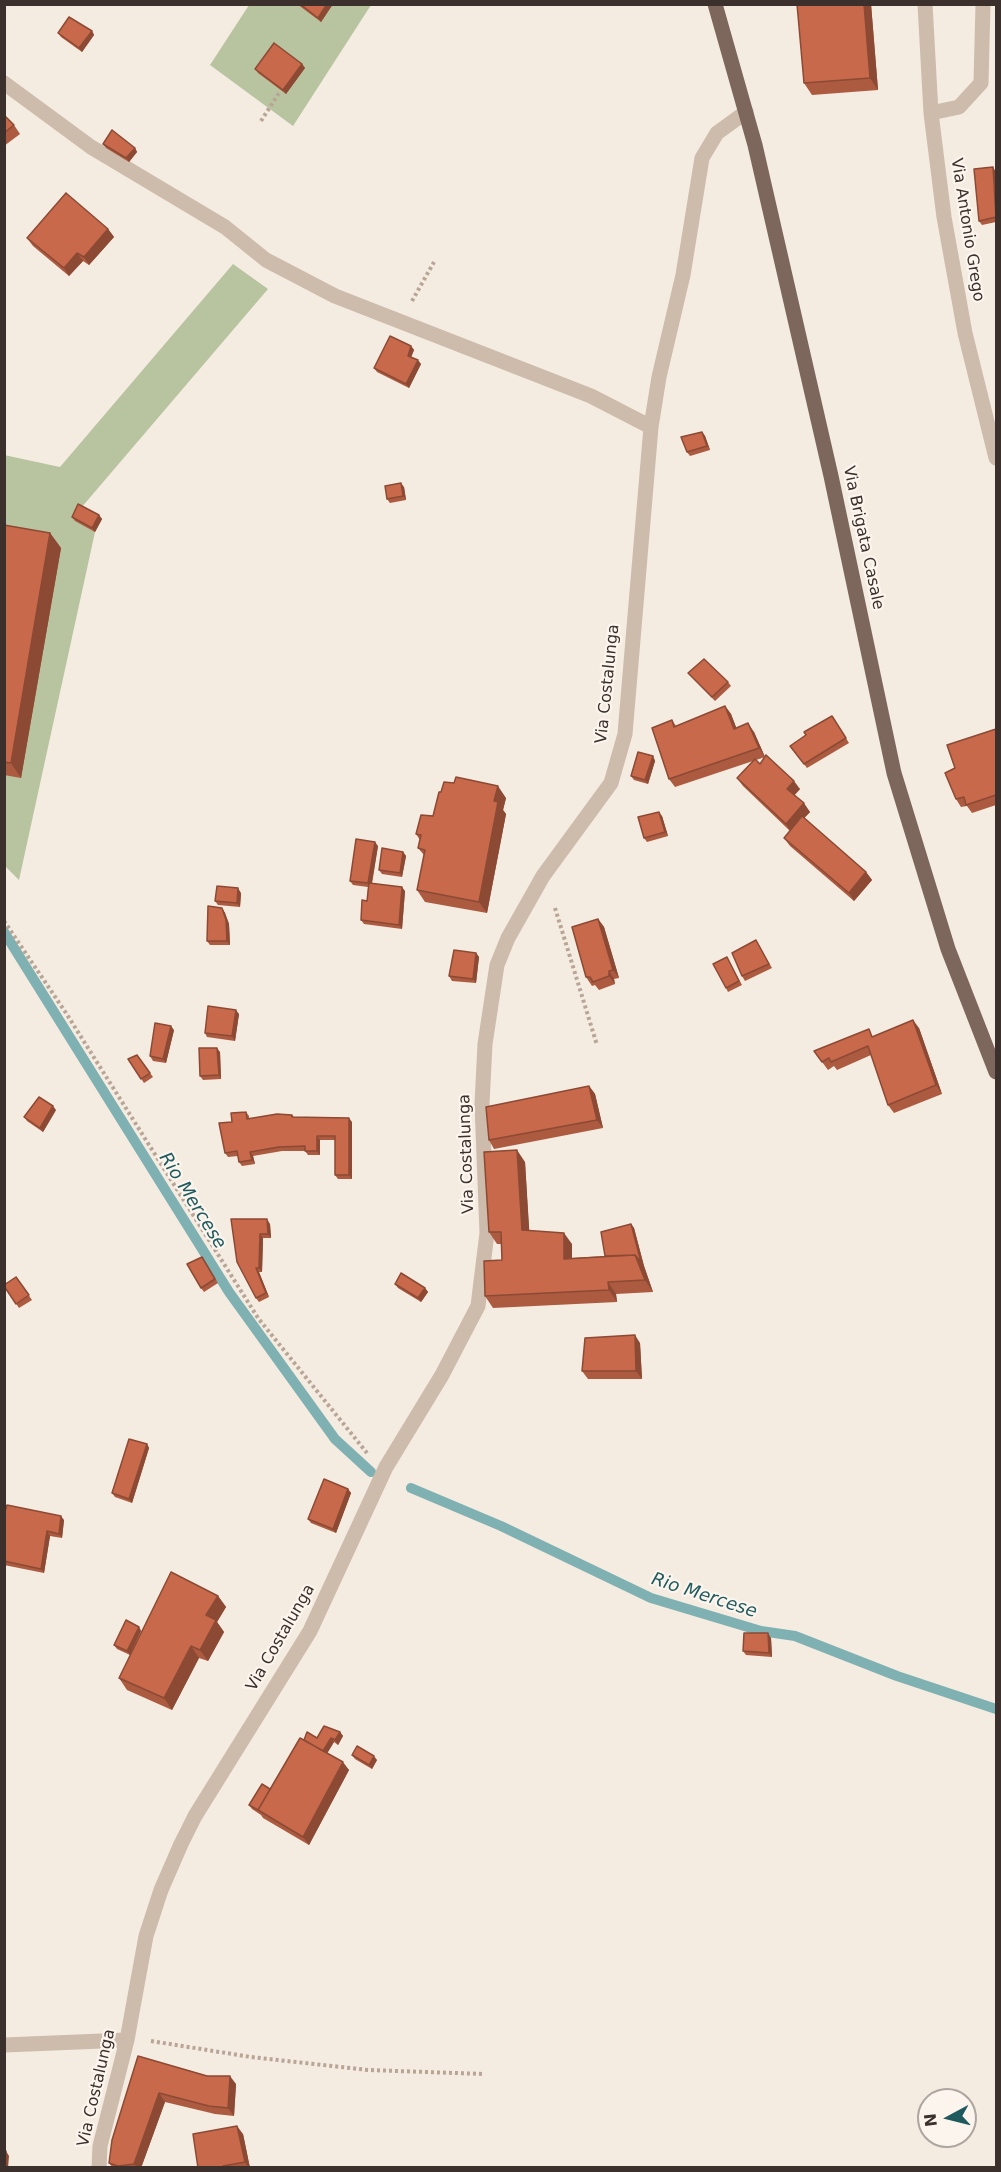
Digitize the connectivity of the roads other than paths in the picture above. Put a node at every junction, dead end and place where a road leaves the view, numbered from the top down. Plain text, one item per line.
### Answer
1 (715, 4) edge
2 (925, 4) edge
3 (983, 4) edge
4 (4, 82) edge
5 (746, 112) junction
6 (931, 112) junction
7 (651, 427) junction
8 (996, 458) edge
9 (996, 1072) edge
10 (127, 2040) junction
11 (4, 2044) edge
12 (99, 2168) edge

1 - 5 main road, Via Brigata Casale
2 - 6 street, Via Antonio Grego
3 - 6 street
4 - 7 street
5 - 7 street, Via Costalunga
5 - 9 main road, Via Brigata Casale
6 - 8 street, Via Antonio Grego
7 - 10 street, Via Costalunga
10 - 11 street
10 - 12 street, Via Costalunga

